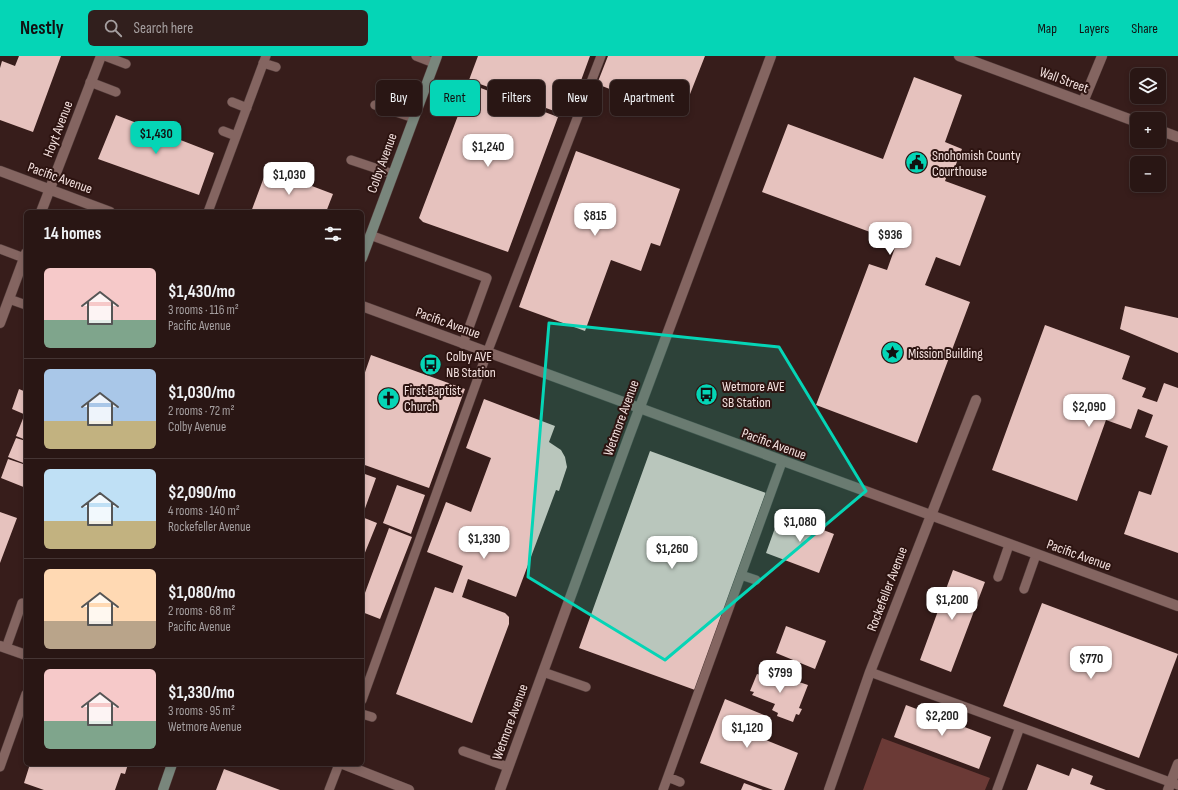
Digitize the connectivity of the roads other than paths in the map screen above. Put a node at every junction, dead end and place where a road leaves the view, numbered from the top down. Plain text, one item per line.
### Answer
1 (100, 56) edge
2 (105, 56) edge
3 (416, 56) edge
4 (601, 56) edge
5 (771, 56) edge
6 (959, 56) edge
7 (1102, 56) edge
8 (436, 59) edge
9 (265, 60) edge
10 (126, 64) dead end
11 (276, 67) dead end
12 (250, 71) dead end
13 (259, 75) junction
14 (90, 82) junction
15 (116, 92) dead end
16 (232, 102) dead end
17 (1083, 102) junction
18 (375, 105) dead end
19 (247, 108) junction
20 (414, 118) junction
21 (1130, 119) edge
22 (223, 131) dead end
23 (1166, 133) edge
24 (236, 136) junction
25 (1178, 137) edge
26 (351, 160) dead end
27 (0, 171) edge
28 (393, 174) junction
29 (49, 190) junction
30 (42, 210) edge
31 (98, 210) edge
32 (209, 210) edge
33 (370, 235) junction
34 (0, 249) edge
35 (364, 252) edge
36 (24, 255) edge
37 (24, 258) edge
38 (9, 299) junction
39 (24, 304) edge
40 (364, 307) edge
41 (0, 323) edge
42 (463, 344) junction
43 (487, 353) junction
44 (976, 400) dead end
45 (639, 409) junction
46 (782, 462) junction
47 (929, 516) junction
48 (1009, 545) junction
49 (1036, 555) junction
50 (741, 575) junction
51 (998, 577) dead end
52 (756, 580) dead end
53 (1024, 589) dead end
54 (22, 603) dead end
55 (1178, 606) edge
56 (3, 647) edge
57 (24, 654) edge
58 (543, 672) junction
59 (870, 672) junction
60 (586, 687) dead end
61 (364, 694) edge
62 (24, 700) edge
63 (364, 715) edge
64 (372, 717) dead end
65 (1020, 727) junction
66 (463, 751) dead end
67 (1178, 764) edge
68 (171, 766) edge
69 (338, 766) edge
70 (348, 766) edge
71 (0, 767) edge
72 (508, 768) junction
73 (668, 777) junction
74 (680, 782) dead end
75 (1173, 786) edge
76 (163, 790) edge
77 (329, 790) edge
78 (409, 790) edge
79 (500, 790) edge
80 (663, 790) edge
81 (829, 790) edge
82 (997, 790) edge

1 - 14 street, Hoyt Avenue
2 - 10 lane
3 - 8 lane
4 - 43 lane
5 - 45 street, Wetmore Avenue
6 - 17 street, Wall Street
7 - 17 street
8 - 20 main road, Colby Avenue
9 - 11 lane
9 - 13 lane
12 - 13 lane
13 - 19 lane
14 - 15 lane
14 - 29 street, Hoyt Avenue
16 - 19 lane
17 - 21 street, Wall Street
18 - 20 lane
19 - 24 lane
20 - 28 main road, Colby Avenue
22 - 24 lane
23 - 25 street
24 - 32 lane
26 - 28 lane
27 - 29 street, Pacific Avenue
28 - 33 main road, Colby Avenue
29 - 30 street, Hoyt Avenue
29 - 31 street, Pacific Avenue
33 - 35 main road, Colby Avenue
33 - 42 lane
34 - 36 lane
37 - 38 street
38 - 39 lane
38 - 41 street
40 - 42 street, Pacific Avenue
42 - 43 street, Pacific Avenue
43 - 45 street, Pacific Avenue
43 - 61 lane
44 - 47 street, Rockefeller Avenue
45 - 46 street, Pacific Avenue
45 - 58 street, Wetmore Avenue
46 - 47 street, Pacific Avenue
46 - 50 lane
47 - 48 street, Pacific Avenue
47 - 59 street, Rockefeller Avenue
48 - 49 street, Pacific Avenue
48 - 51 lane
49 - 53 lane
49 - 55 street, Pacific Avenue
50 - 52 lane
50 - 73 lane
54 - 56 lane
56 - 57 street
58 - 60 lane
58 - 72 street, Wetmore Avenue
59 - 65 lane
59 - 81 street, Rockefeller Avenue
62 - 71 lane
63 - 64 lane
65 - 75 lane
65 - 82 lane
66 - 72 lane
67 - 75 street
68 - 76 main road
69 - 77 lane
70 - 78 street
72 - 79 street, Wetmore Avenue
73 - 74 lane
73 - 80 lane

